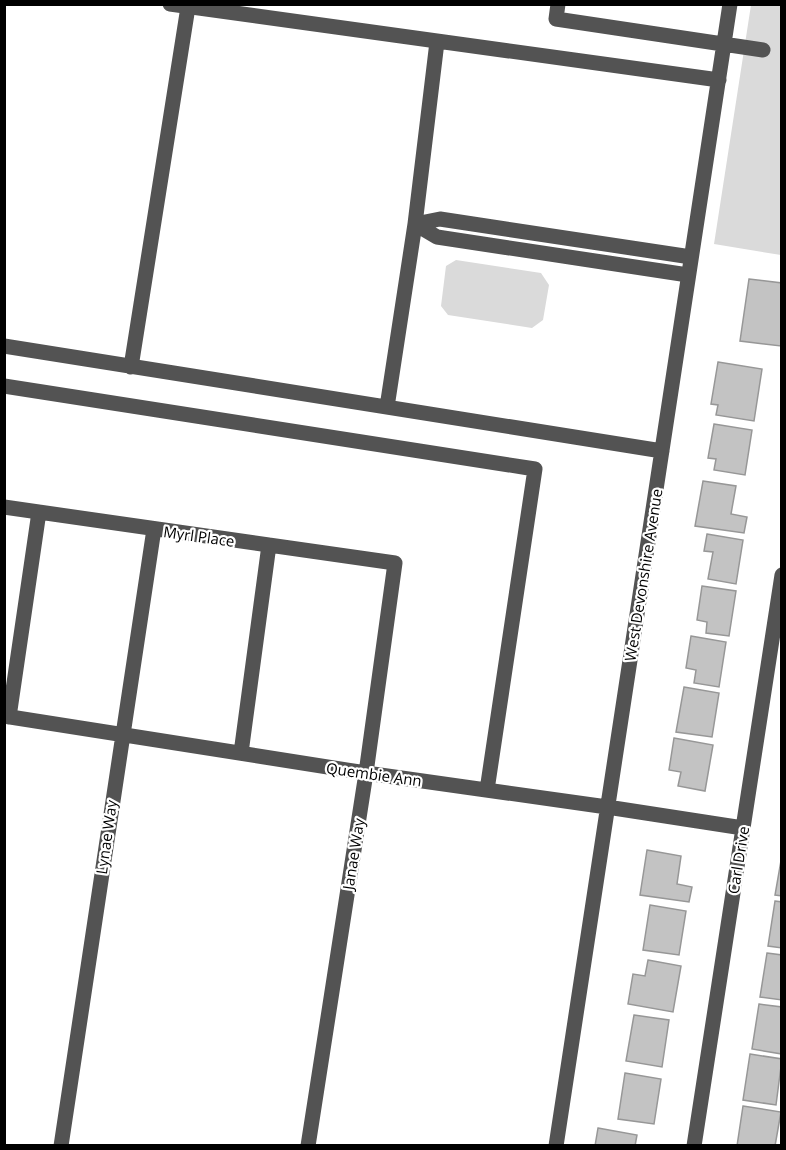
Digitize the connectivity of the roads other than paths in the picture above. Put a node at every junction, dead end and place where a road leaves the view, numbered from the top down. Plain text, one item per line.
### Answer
1 (170, 4) edge
2 (558, 4) edge
3 (730, 4) edge
4 (188, 7) junction
5 (437, 42) junction
6 (724, 44) junction
7 (763, 50) dead end
8 (719, 80) junction
9 (415, 224) junction
10 (558, 237) junction
11 (623, 247) junction
12 (555, 255) junction
13 (691, 257) junction
14 (620, 265) junction
15 (688, 275) junction
16 (4, 346) edge
17 (131, 366) junction
18 (4, 387) edge
19 (387, 407) junction
20 (662, 451) junction
21 (4, 507) edge
22 (39, 512) junction
23 (154, 529) junction
24 (269, 545) junction
25 (394, 563) joint
26 (782, 574) edge
27 (7, 716) edge
28 (122, 734) junction
29 (241, 753) junction
30 (366, 773) junction
31 (487, 790) junction
32 (607, 807) junction
33 (743, 828) junction
34 (61, 1146) edge
35 (308, 1146) edge
36 (556, 1146) edge
37 (694, 1146) edge

1 - 4 street
2 - 6 street
3 - 6 street, West Devonshire Avenue
4 - 5 street
4 - 17 street
5 - 8 street
5 - 9 street
6 - 7 street
6 - 8 street, West Devonshire Avenue
8 - 13 street, West Devonshire Avenue
9 - 10 street
9 - 12 street
9 - 19 street
10 - 11 street
10 - 12 street
11 - 13 street
11 - 14 street
12 - 14 street
13 - 15 street, West Devonshire Avenue
14 - 15 street
15 - 20 street, West Devonshire Avenue
16 - 17 street
17 - 19 street
18 - 31 street
19 - 20 street
20 - 32 street, West Devonshire Avenue
21 - 22 street, Myrl Place
22 - 23 street, Myrl Place
22 - 27 street
23 - 24 street, Myrl Place
23 - 28 street, Lynae Way
24 - 25 street, Myrl Place
24 - 29 street
25 - 30 street, Janae Way
26 - 33 street, Carl Drive
27 - 28 street, Quembie Ann
28 - 29 street, Quembie Ann
28 - 34 street, Lynae Way
29 - 30 street, Quembie Ann
30 - 31 street, Quembie Ann
30 - 35 street, Janae Way
31 - 32 street, Quembie Ann
32 - 33 street, Quembie Ann
32 - 36 street, West Devonshire Avenue
33 - 37 street, Carl Drive

